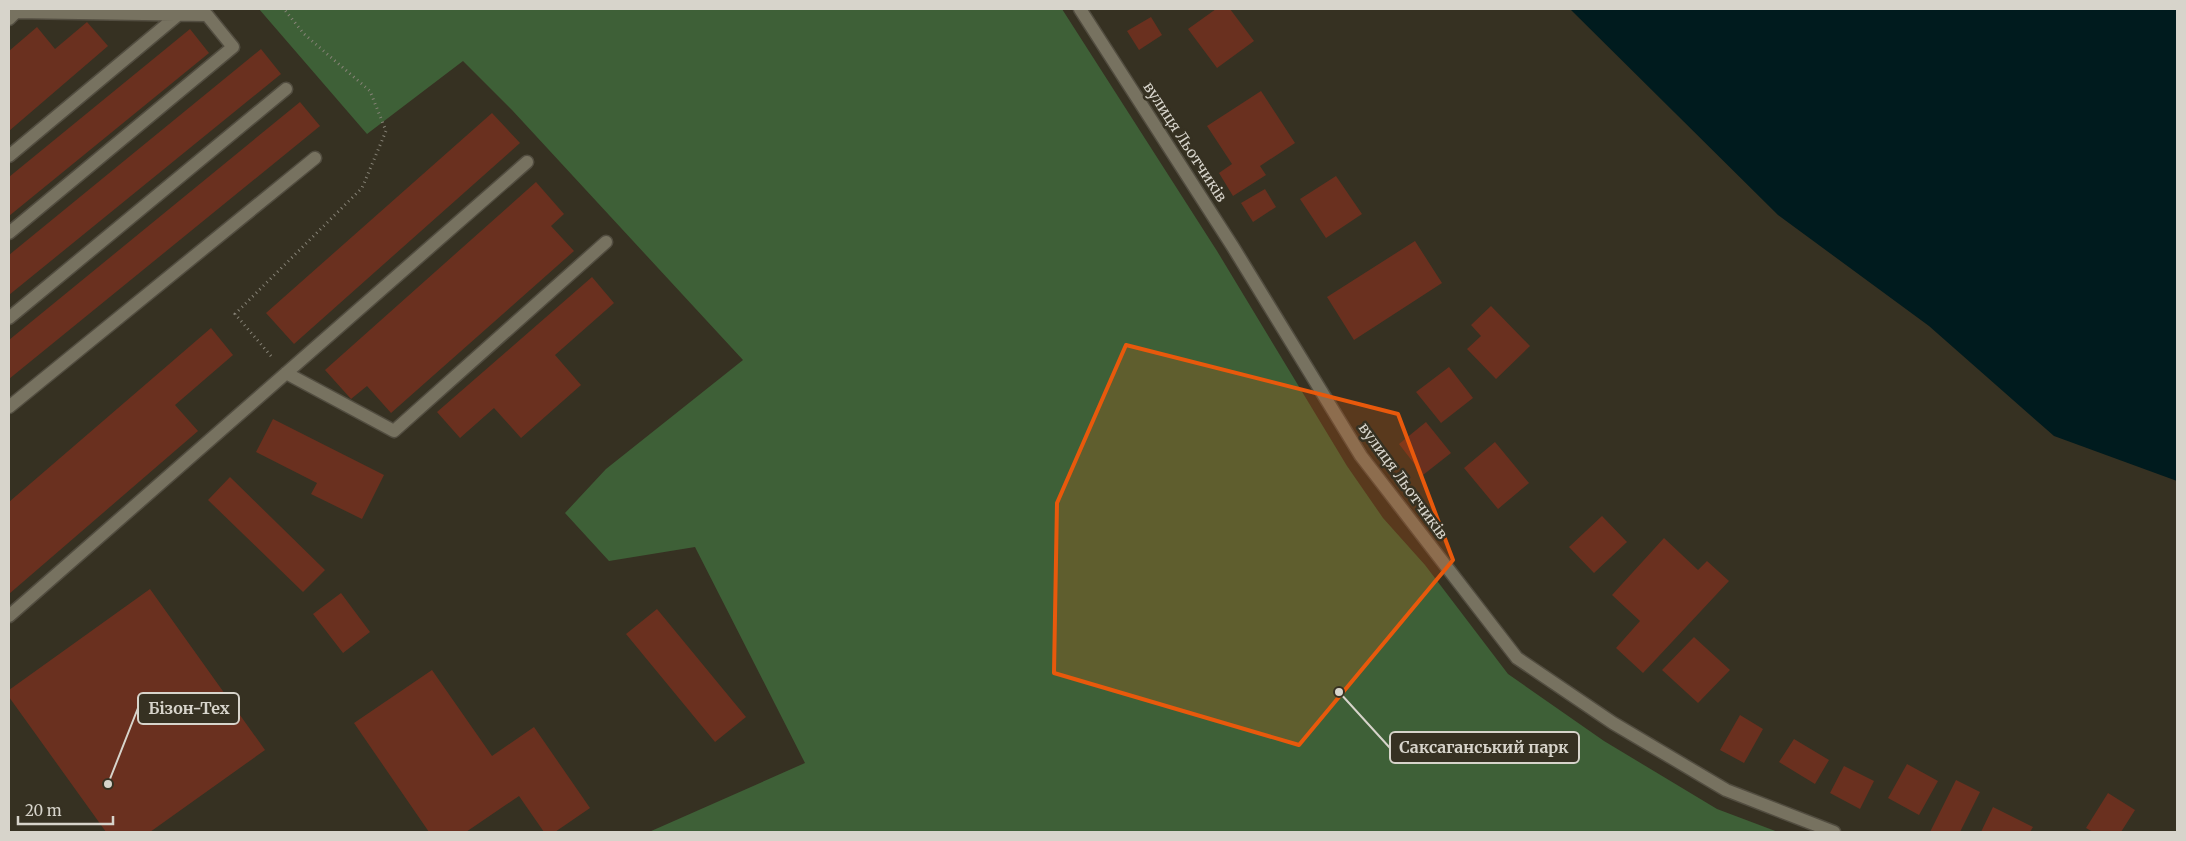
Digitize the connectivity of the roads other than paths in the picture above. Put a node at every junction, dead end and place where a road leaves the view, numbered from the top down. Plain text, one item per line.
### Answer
1 (1080, 9) edge
2 (178, 15) junction
3 (9, 19) edge
4 (286, 88) dead end
5 (9, 156) edge
6 (315, 158) dead end
7 (527, 162) dead end
8 (9, 233) edge
9 (606, 242) dead end
10 (9, 318) edge
11 (286, 373) junction
12 (9, 407) edge
13 (9, 616) edge
14 (1834, 832) edge

1 - 14 street, вулиця Льотчиків
2 - 3 street
2 - 5 street
2 - 8 street
4 - 10 street
6 - 12 street
7 - 11 street
9 - 11 street
11 - 13 street

